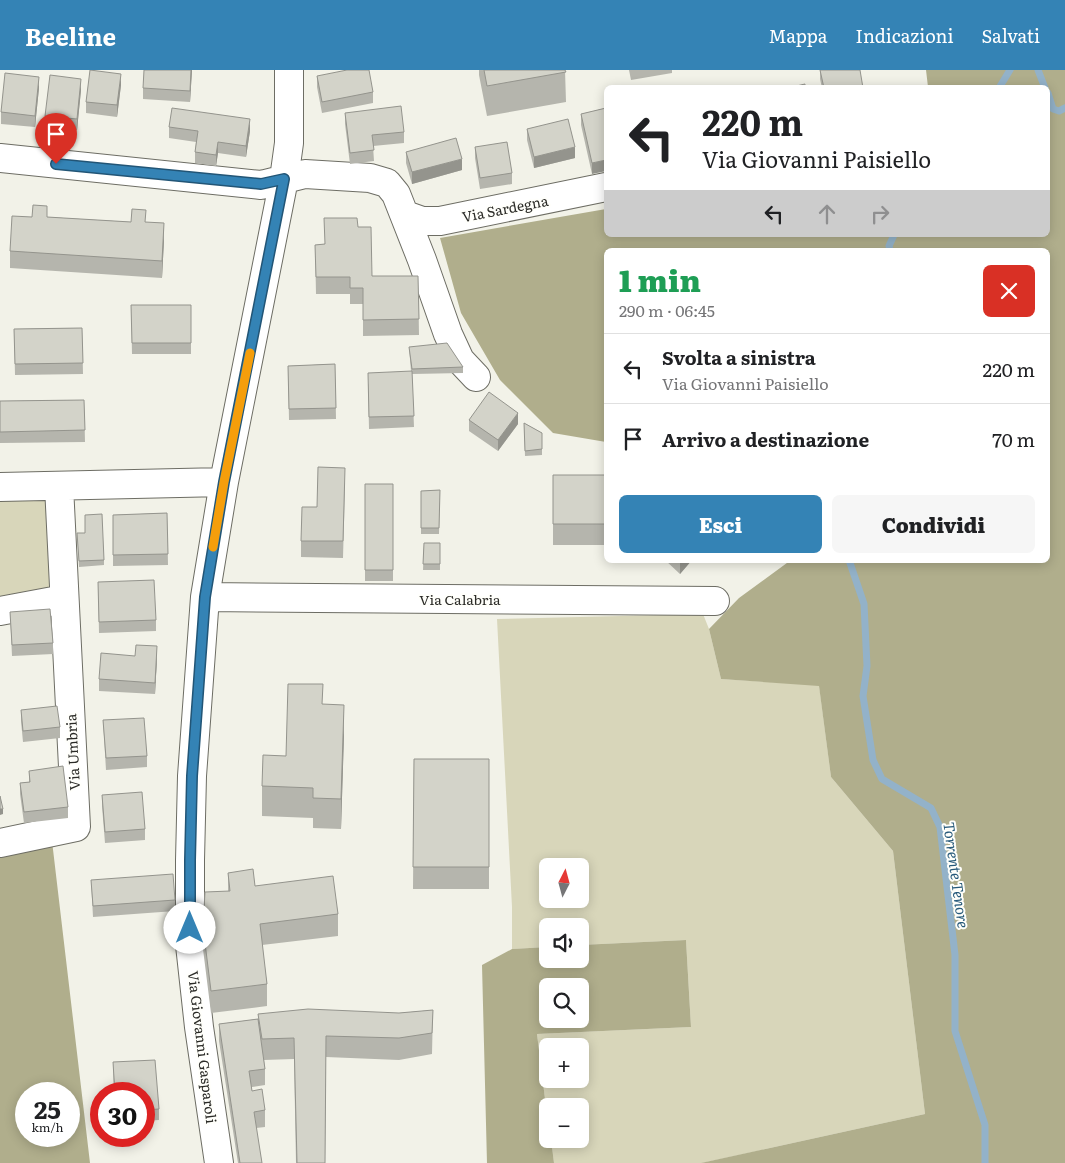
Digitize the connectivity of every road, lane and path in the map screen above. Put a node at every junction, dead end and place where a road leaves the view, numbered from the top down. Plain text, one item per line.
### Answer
1 (288, 70) edge
2 (0, 158) edge
3 (284, 179) junction
4 (604, 187) edge
5 (405, 215) junction
6 (476, 377) dead end
7 (224, 482) junction
8 (59, 486) junction
9 (0, 487) edge
10 (205, 597) junction
11 (64, 599) junction
12 (715, 601) dead end
13 (0, 611) edge
14 (0, 843) edge
15 (219, 1163) edge

1 - 3 street, Via Giovanni Gasparoli
2 - 3 street
3 - 5 street
3 - 7 street, Via Giovanni Gasparoli
4 - 5 street, Via Sardegna
5 - 6 street
7 - 8 street
7 - 10 street, Via Giovanni Gasparoli
8 - 9 street
8 - 11 street, Via Umbria
10 - 12 street, Via Calabria
10 - 15 street, Via Giovanni Gasparoli
11 - 13 street
11 - 14 street, Via Umbria

